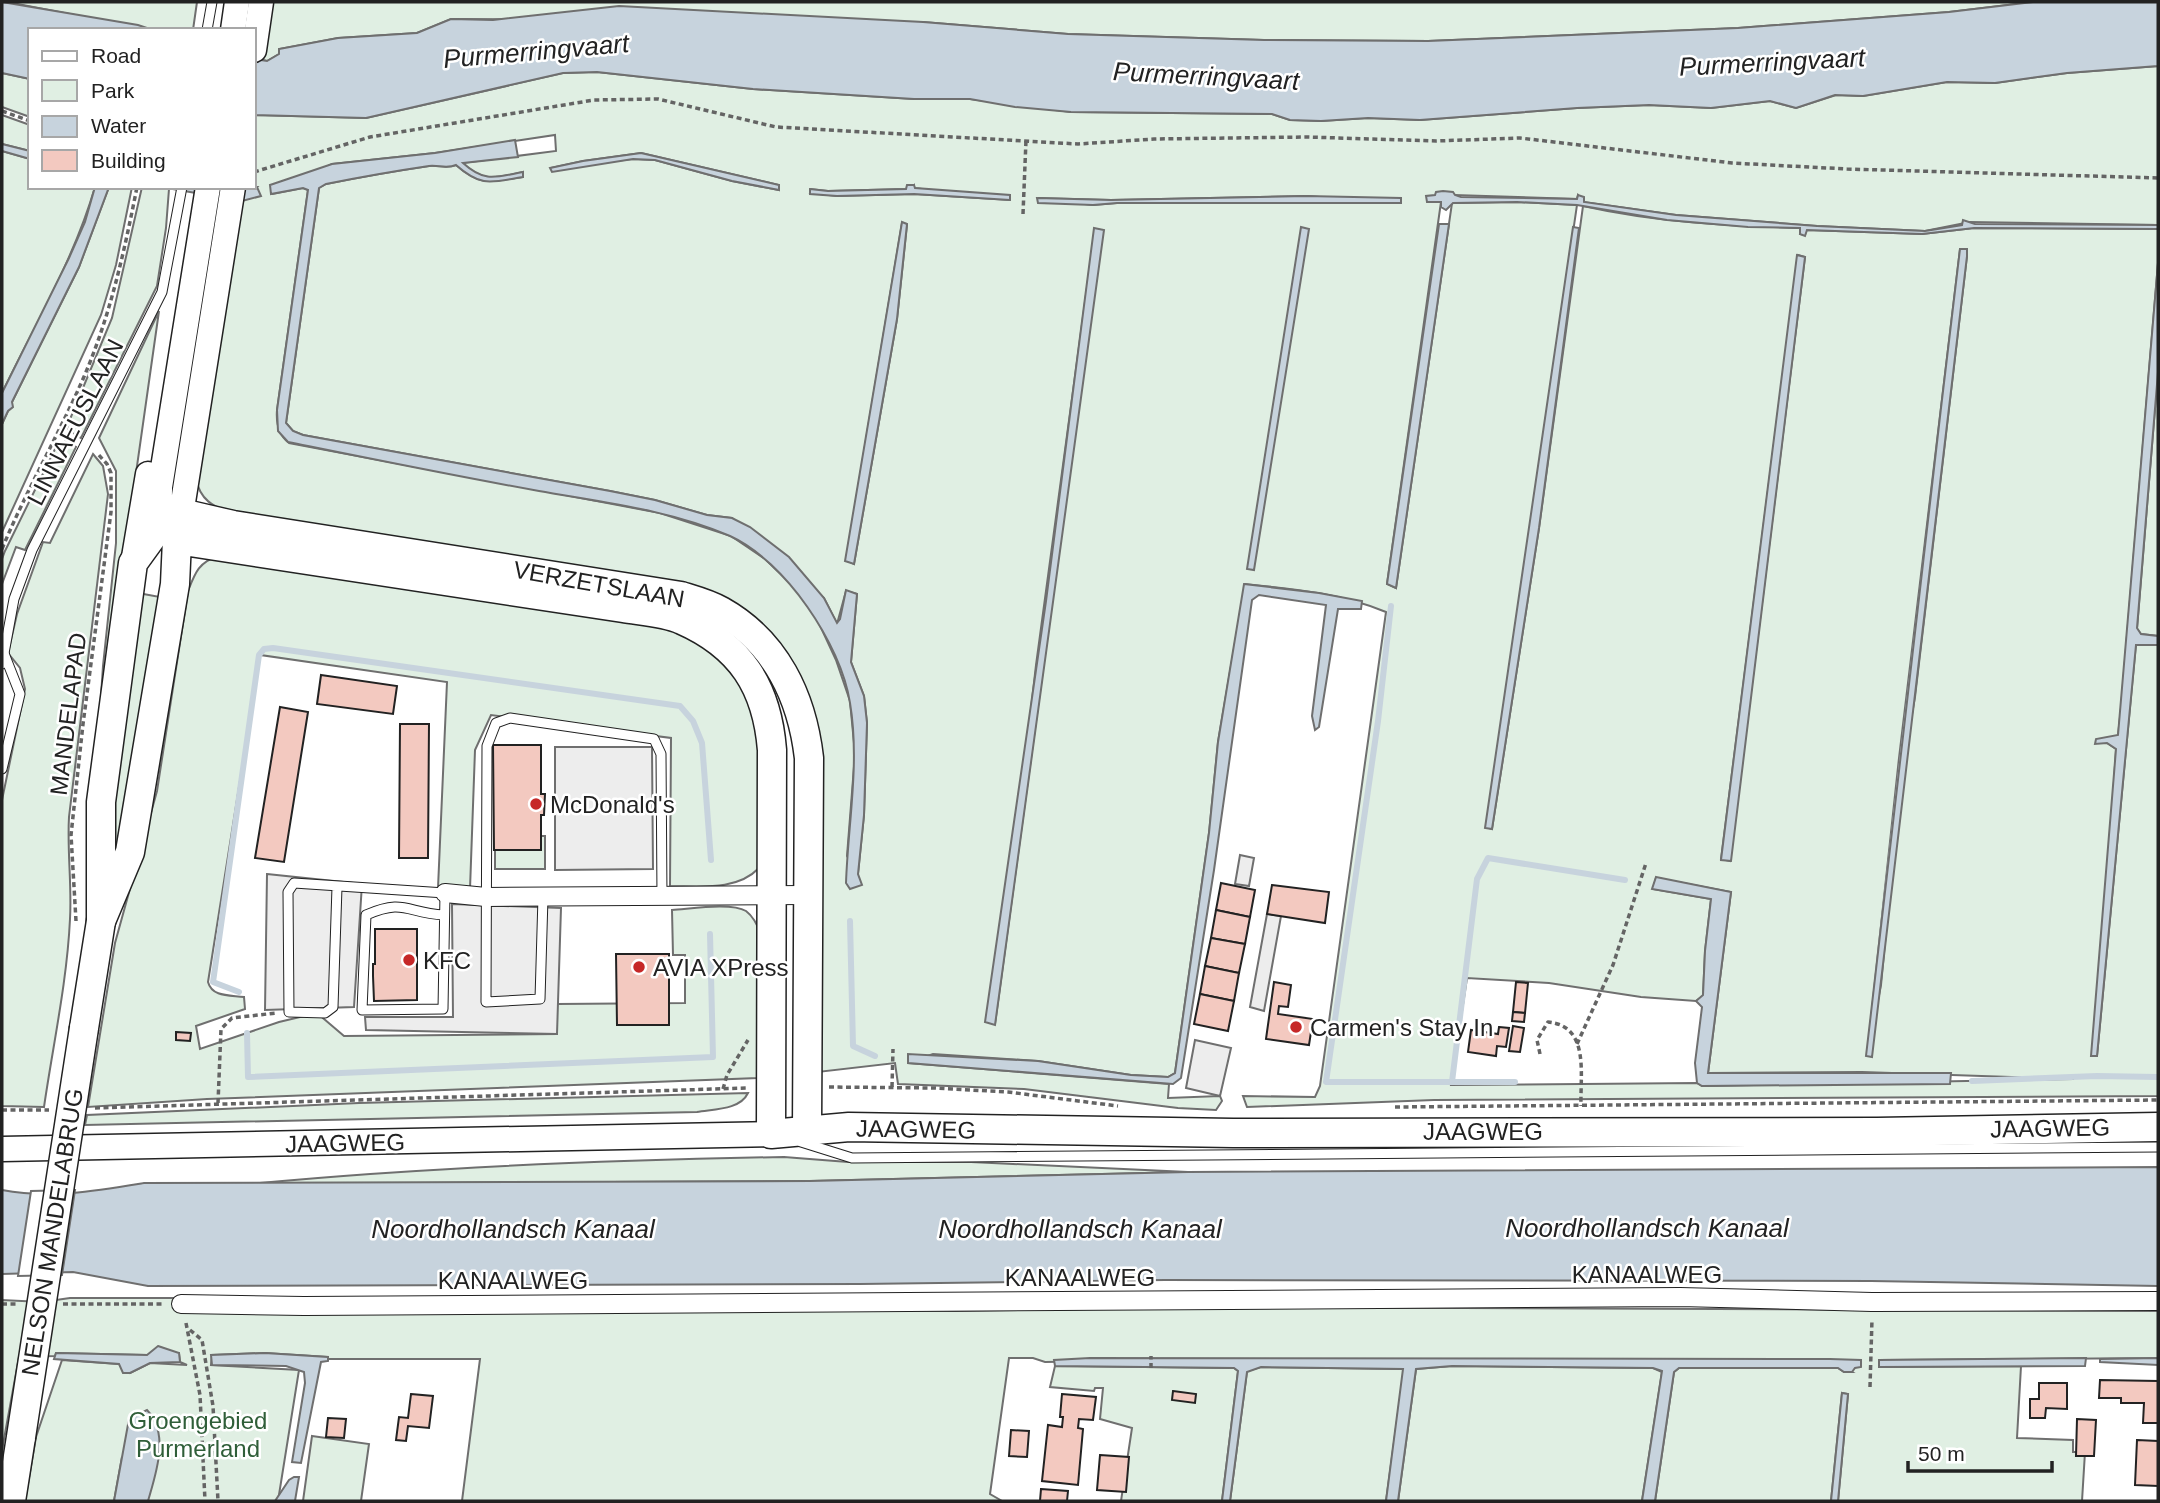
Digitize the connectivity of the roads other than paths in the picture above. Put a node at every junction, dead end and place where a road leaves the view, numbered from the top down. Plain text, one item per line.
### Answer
1 (212, 2) edge
2 (222, 2) edge
3 (237, 2) edge
4 (261, 2) edge
5 (207, 28) edge
6 (218, 28) edge
7 (233, 28) edge
8 (256, 36) edge
9 (184, 189) edge
10 (207, 189) edge
11 (230, 189) edge
12 (199, 208) edge
13 (173, 526) junction
14 (133, 563) junction
15 (3, 650) edge
16 (2, 664) edge
17 (2, 769) edge
18 (337, 887) junction
19 (445, 893) junction
20 (807, 895) junction
21 (486, 897) junction
22 (543, 897) junction
23 (662, 897) junction
24 (772, 897) junction
25 (444, 915) junction
26 (89, 926) junction
27 (2158, 1127) edge
28 (771, 1134) junction
29 (814, 1138) junction
30 (2158, 1147) edge
31 (2, 1149) edge
32 (2158, 1301) edge
33 (181, 1304) road end
34 (11, 1501) edge

1 - 5 lane
2 - 6 main road
3 - 7 main road
4 - 8 main road
9 - 12 lane
10 - 12 main road
11 - 12 main road
12 - 13 main road
12 - 14 main road
12 - 15 lane, LINNAEUSLAAN
13 - 14 main road
13 - 20 main road, VERZETSLAAN
13 - 24 main road, VERZETSLAAN
13 - 26 main road
14 - 26 main road
15 - 16 lane, LINNAEUSLAAN
15 - 17 lane
18 - 18 lane
18 - 19 lane
19 - 21 street
19 - 25 lane
20 - 24 street
20 - 29 main road, VERZETSLAAN
21 - 22 street
21 - 22 lane
21 - 23 lane
22 - 23 street
23 - 24 street
24 - 28 main road, VERZETSLAAN
25 - 25 lane
26 - 34 main road, NELSON MANDELABRUG, bridge
27 - 29 main road, JAAGWEG
28 - 29 main road, JAAGWEG
28 - 31 main road, JAAGWEG
29 - 30 lane, JAAGWEG
32 - 33 street, KANAALWEG

